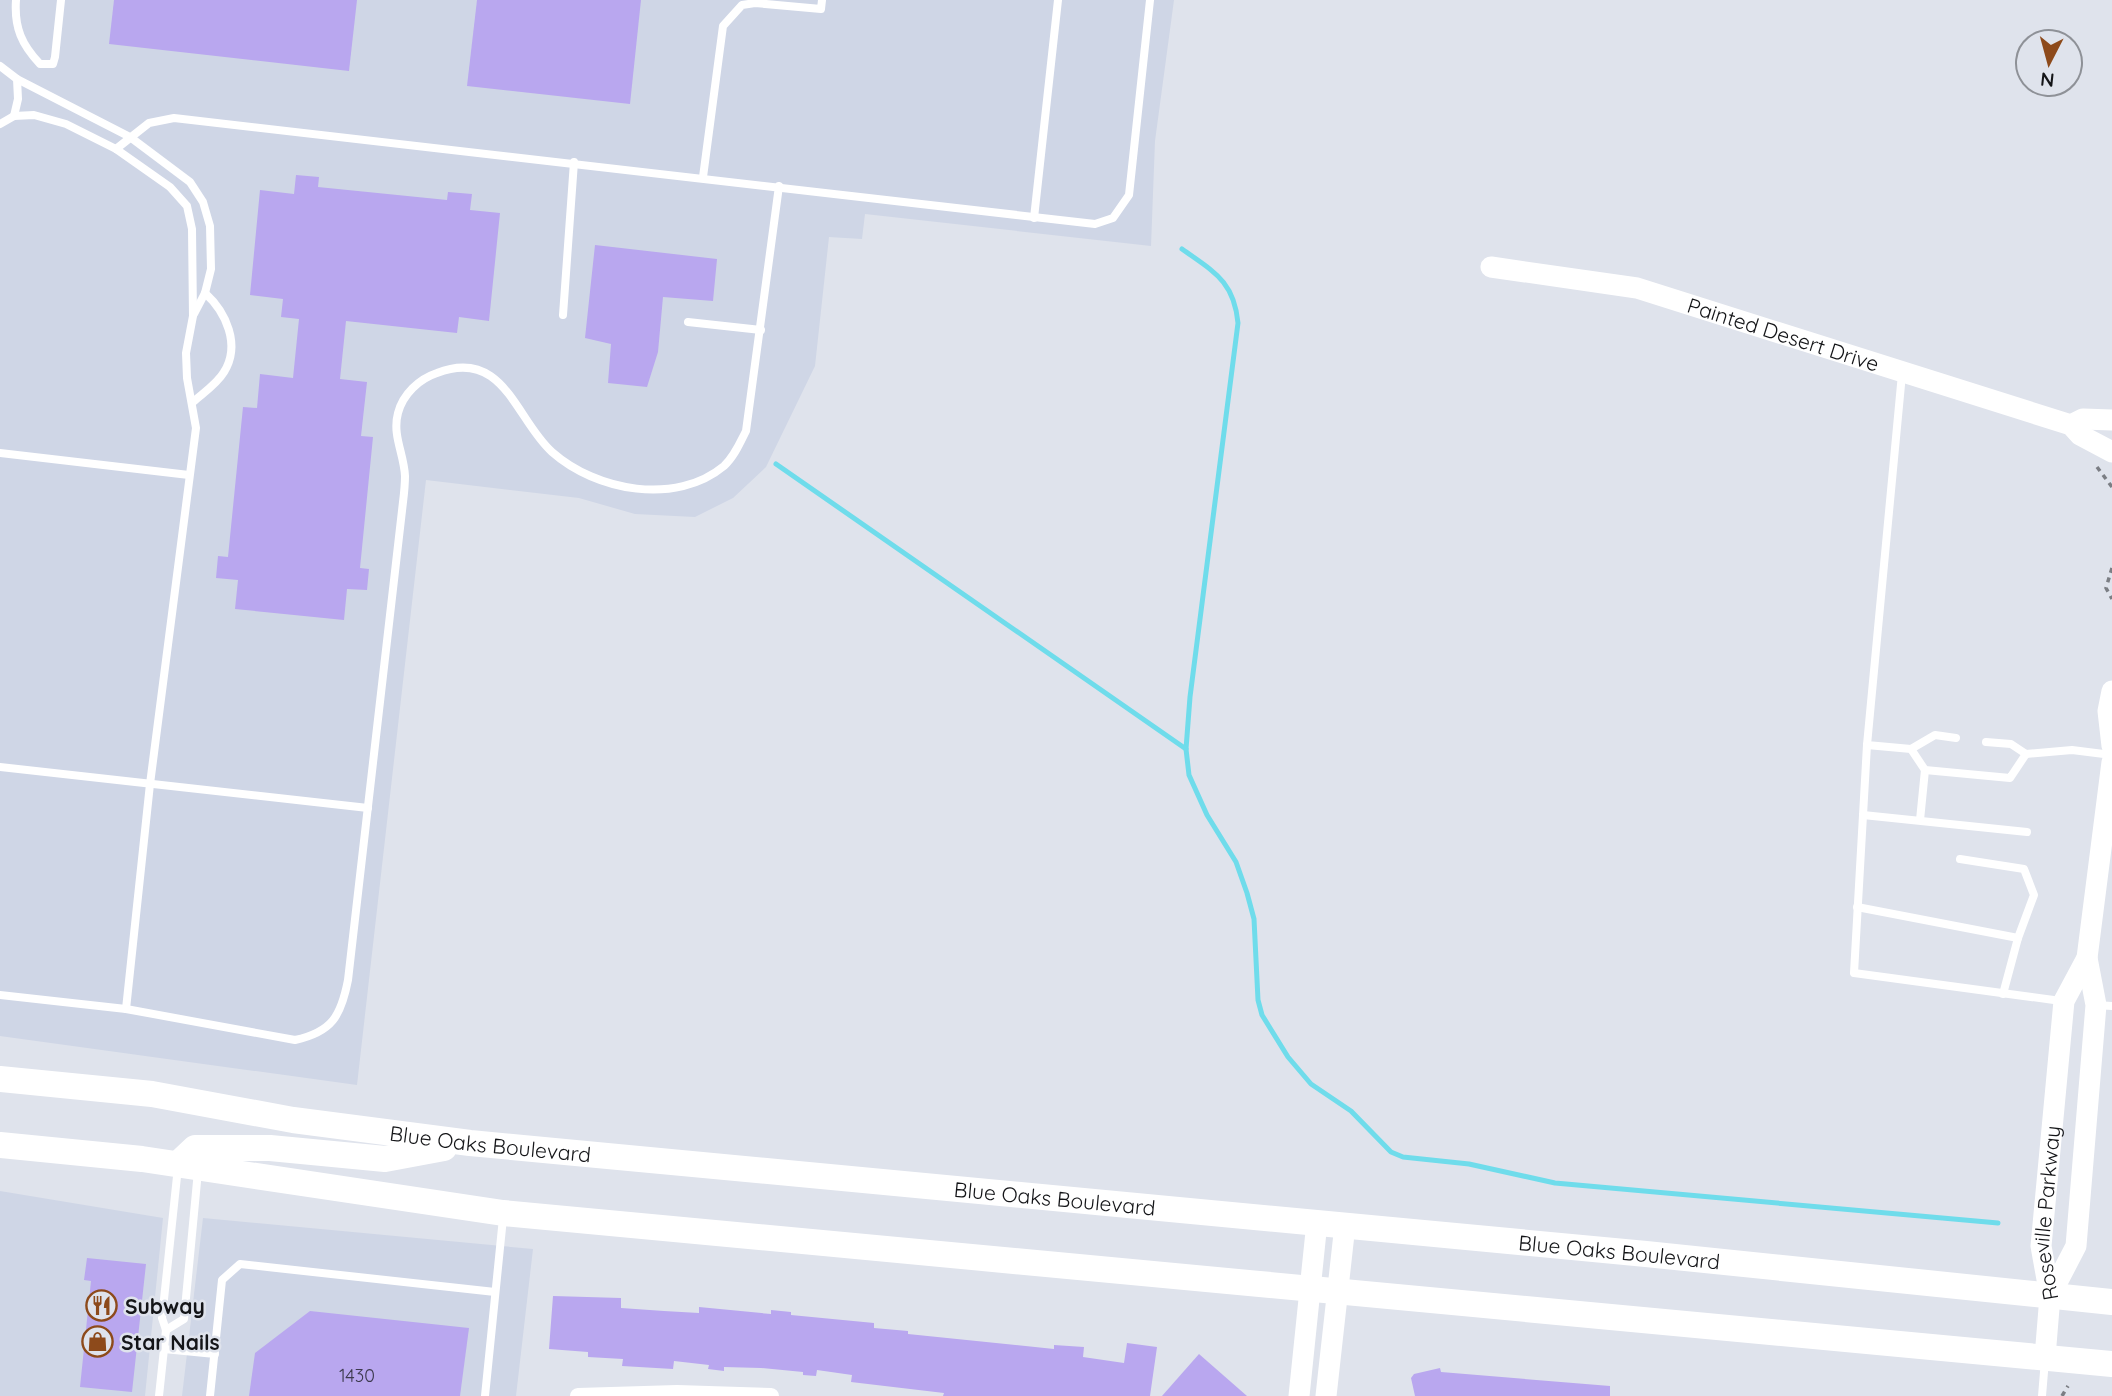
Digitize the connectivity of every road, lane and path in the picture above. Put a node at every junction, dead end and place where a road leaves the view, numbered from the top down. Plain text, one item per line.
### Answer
1 (16, 0) edge
2 (61, 0) edge
3 (822, 0) edge
4 (1058, 0) edge
5 (1150, 0) edge
6 (0, 66) edge
7 (17, 79) junction
8 (14, 116) junction
9 (0, 124) edge
10 (130, 137) junction
11 (116, 149) junction
12 (574, 162) junction
13 (703, 177) junction
14 (779, 186) junction
15 (1034, 218) junction
16 (1491, 267) dead end
17 (205, 293) junction
18 (563, 314) dead end
19 (193, 316) junction
20 (688, 322) dead end
21 (761, 330) junction
22 (1902, 372) junction
23 (193, 402) junction
24 (2112, 420) edge
25 (2071, 425) junction
26 (2112, 452) edge
27 (0, 453) edge
28 (2092, 462) dead end
29 (188, 475) junction
30 (2112, 487) edge
31 (2112, 568) edge
32 (2112, 599) edge
33 (2112, 691) edge
34 (1956, 738) dead end
35 (1986, 742) dead end
36 (1867, 745) junction
37 (2112, 746) edge
38 (1911, 749) junction
39 (2026, 754) junction
40 (2112, 755) edge
41 (2112, 762) edge
42 (0, 767) edge
43 (1925, 770) junction
44 (150, 784) junction
45 (368, 808) junction
46 (1863, 815) junction
47 (1920, 820) junction
48 (2026, 832) dead end
49 (1960, 859) dead end
50 (1857, 907) junction
51 (2018, 938) junction
52 (2087, 958) junction
53 (2003, 994) junction
54 (0, 995) edge
55 (2064, 1001) junction
56 (2104, 1006) edge
57 (126, 1009) junction
58 (0, 1079) edge
59 (470, 1143) junction
60 (0, 1145) edge
61 (188, 1166) junction
62 (503, 1213) junction
63 (1317, 1222) junction
64 (1345, 1225) junction
65 (1310, 1287) junction
66 (1338, 1290) junction
67 (495, 1292) junction
68 (2050, 1296) junction
69 (2112, 1302) edge
70 (166, 1330) junction
71 (164, 1349) junction
72 (215, 1353) junction
73 (2045, 1357) junction
74 (2112, 1364) edge
75 (2068, 1386) dead end
76 (721, 1395) edge
77 (159, 1396) edge
78 (210, 1396) edge
79 (485, 1396) edge
80 (578, 1396) edge
81 (771, 1396) edge
82 (1299, 1396) edge
83 (1326, 1396) edge
84 (2042, 1396) edge
85 (2062, 1396) edge

1 - 2 lane
3 - 13 lane
4 - 15 lane
5 - 15 lane
6 - 7 lane
7 - 8 lane
7 - 10 lane
8 - 9 lane
8 - 11 lane
10 - 11 lane
10 - 12 lane
10 - 17 lane
11 - 19 lane
12 - 13 lane
12 - 18 lane
13 - 14 lane
14 - 15 lane
14 - 21 lane
16 - 22 street, Painted Desert Drive
17 - 19 lane
17 - 23 lane
19 - 23 lane
20 - 21 lane
21 - 45 lane
22 - 25 street, Painted Desert Drive
22 - 36 lane
23 - 29 lane
24 - 25 street, Painted Desert Drive
25 - 26 street, Painted Desert Drive
27 - 29 lane
28 - 30 path
29 - 44 lane
31 - 32 path
33 - 37 street
34 - 38 lane
35 - 39 lane
36 - 38 lane
36 - 46 lane
38 - 43 lane
39 - 40 lane
39 - 43 lane
41 - 52 street, Roseville Parkway
42 - 44 lane
43 - 47 lane
44 - 45 lane
44 - 57 lane
45 - 57 lane
46 - 47 lane
46 - 50 lane
47 - 48 lane
49 - 51 lane
50 - 51 lane
50 - 53 lane
51 - 53 lane
52 - 55 street, Roseville Parkway
52 - 56 street, Roseville Parkway
53 - 55 lane
54 - 57 lane
55 - 68 street, Roseville Parkway
56 - 68 street, Roseville Parkway
58 - 59 main road, Blue Oaks Boulevard
59 - 61 main road
59 - 63 main road, Blue Oaks Boulevard
60 - 61 main road
61 - 62 main road
61 - 70 lane
61 - 70 lane
62 - 65 main road
62 - 67 lane
63 - 64 main road, Blue Oaks Boulevard
63 - 65 street
64 - 66 street
64 - 68 main road, Blue Oaks Boulevard
65 - 66 main road
65 - 82 street
66 - 73 main road
66 - 83 street
67 - 72 lane
67 - 79 lane
68 - 69 main road, Blue Oaks Boulevard
68 - 73 street
70 - 71 lane
71 - 72 lane
71 - 77 lane
72 - 78 lane
73 - 74 main road
73 - 84 lane
75 - 85 path
76 - 80 street
76 - 81 street

